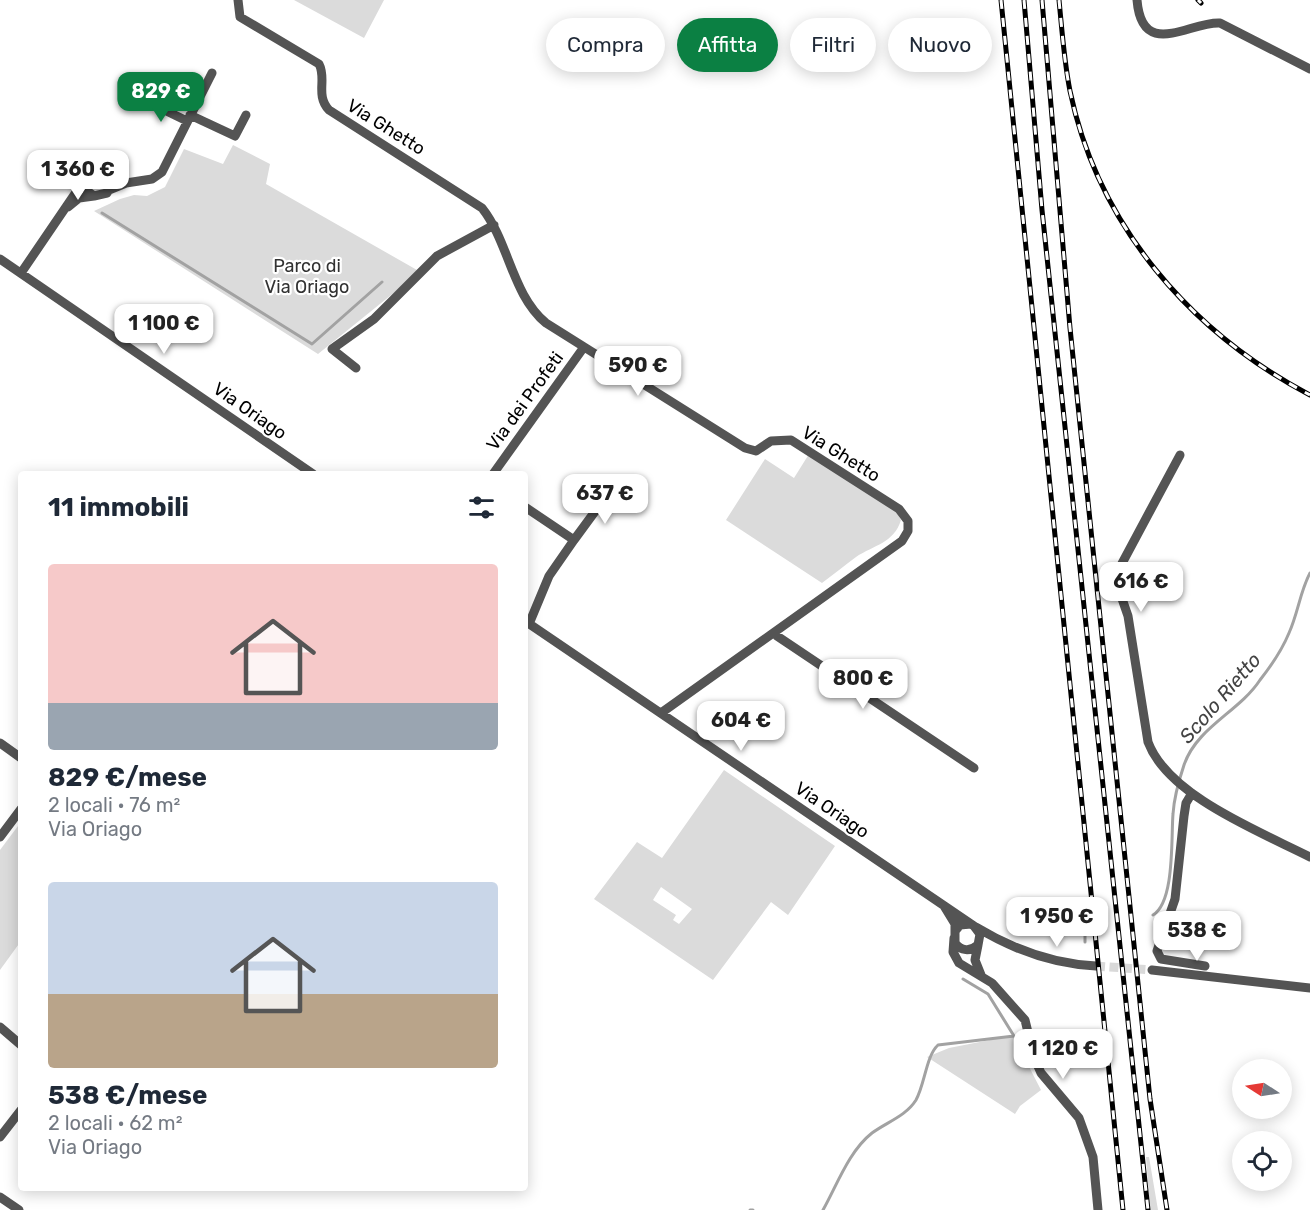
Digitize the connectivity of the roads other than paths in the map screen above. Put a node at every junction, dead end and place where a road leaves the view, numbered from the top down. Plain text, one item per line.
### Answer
1 (238, 0) edge
2 (1137, 0) edge
3 (1310, 69) edge
4 (212, 73) dead end
5 (146, 101) dead end
6 (246, 115) dead end
7 (189, 118) junction
8 (108, 173) junction
9 (85, 179) junction
10 (126, 183) junction
11 (109, 190) junction
12 (94, 196) junction
13 (64, 210) junction
14 (494, 225) junction
15 (0, 259) edge
16 (21, 273) junction
17 (585, 347) junction
18 (356, 368) dead end
19 (1180, 455) dead end
20 (309, 471) edge
21 (495, 471) edge
22 (610, 491) dead end
23 (528, 509) edge
24 (574, 540) junction
25 (528, 620) edge
26 (528, 623) edge
27 (775, 632) junction
28 (661, 713) junction
29 (0, 743) edge
30 (18, 756) edge
31 (974, 768) dead end
32 (1184, 787) junction
33 (18, 813) edge
34 (0, 837) edge
35 (1310, 857) edge
36 (942, 904) junction
37 (973, 925) junction
38 (955, 934) junction
39 (997, 940) junction
40 (979, 943) junction
41 (1096, 966) tunnel mouth
42 (1205, 966) dead end
43 (1152, 970) tunnel mouth
44 (981, 975) junction
45 (1310, 988) edge
46 (0, 1027) edge
47 (18, 1042) edge
48 (18, 1114) edge
49 (0, 1137) edge
50 (0, 1197) edge
51 (19, 1210) edge
52 (1098, 1210) edge

1 - 14 street, Via Ghetto
2 - 3 street
4 - 7 street
5 - 7 street
6 - 7 street
7 - 10 street
8 - 9 street
8 - 10 street
8 - 11 street
9 - 12 street
9 - 13 street
10 - 11 street
11 - 12 street
12 - 13 street
13 - 16 street
14 - 17 street, Via Ghetto
14 - 18 street
15 - 16 street, Via Oriago
16 - 20 street, Via Oriago
17 - 21 street, Via dei Profeti
17 - 27 street, Via Ghetto
19 - 32 street
22 - 24 street
23 - 24 street
24 - 25 street
26 - 28 street, Via Oriago
27 - 28 street, Via Ghetto
27 - 31 street
28 - 36 street, Via Oriago
29 - 30 street
32 - 35 street
32 - 42 street
33 - 34 street
36 - 37 street, Via Oriago
36 - 38 street
37 - 38 street
37 - 39 street, Via Oriago
37 - 40 street
38 - 40 street, Via Oriago
38 - 44 street
39 - 40 street, Via Oriago
39 - 41 street, Via Oriago
40 - 44 street
43 - 45 street
44 - 52 street
46 - 47 street
48 - 49 street
50 - 51 street

